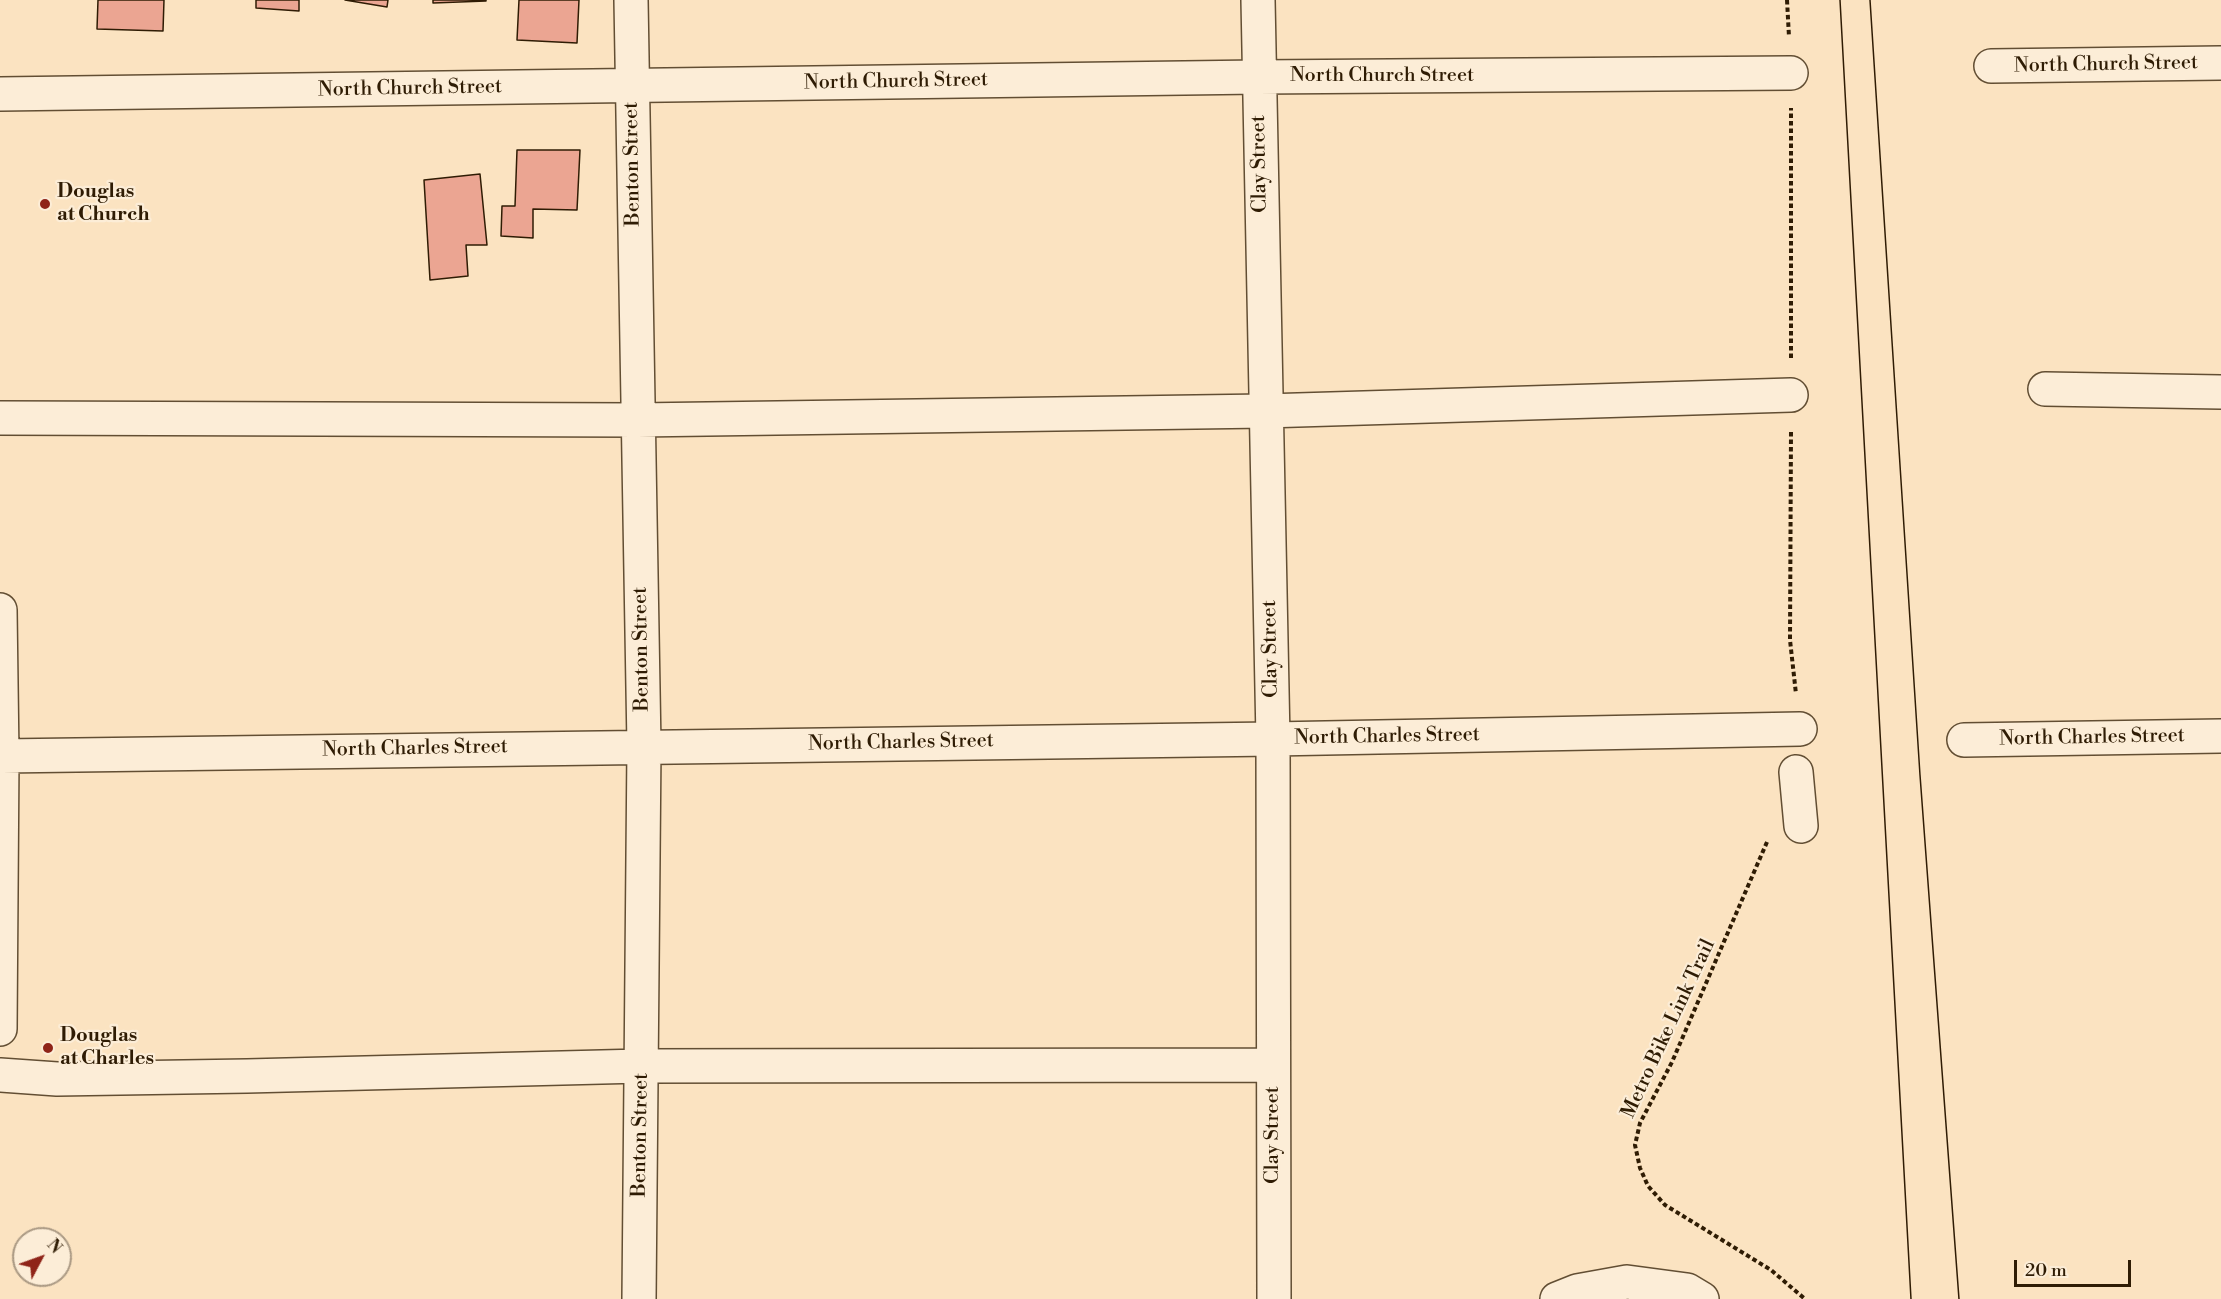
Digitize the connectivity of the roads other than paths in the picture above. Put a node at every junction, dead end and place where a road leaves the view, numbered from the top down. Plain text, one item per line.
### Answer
1 (631, 0) edge
2 (1258, 0) edge
3 (2221, 63) edge
4 (1991, 66) dead end
5 (1791, 73) dead end
6 (1258, 77) junction
7 (632, 86) junction
8 (0, 94) edge
9 (2045, 389) dead end
10 (2221, 392) edge
11 (1791, 395) dead end
12 (1265, 411) junction
13 (0, 418) edge
14 (638, 420) junction
15 (0, 610) edge
16 (1800, 729) dead end
17 (2221, 736) edge
18 (1273, 739) junction
19 (1964, 740) dead end
20 (644, 746) junction
21 (2, 756) junction
22 (1796, 772) dead end
23 (1801, 826) dead end
24 (0, 1029) edge
25 (1273, 1065) junction
26 (641, 1066) junction
27 (0, 1075) edge
28 (639, 1299) edge
29 (1274, 1299) edge
30 (1557, 1299) edge
31 (1702, 1299) edge

1 - 7 street, Benton Street
2 - 6 street, Clay Street
3 - 4 street, North Church Street
5 - 6 street, North Church Street
6 - 7 street, North Church Street
6 - 12 street, Clay Street
7 - 8 street, North Church Street
7 - 14 street, Benton Street
9 - 10 street
11 - 12 street
12 - 14 street
12 - 18 street, Clay Street
13 - 14 street
14 - 20 street, Benton Street
15 - 21 street
16 - 18 street, North Charles Street
17 - 19 street, North Charles Street
18 - 20 street, North Charles Street
18 - 25 street, Clay Street
20 - 21 street, North Charles Street
20 - 26 street, Benton Street
21 - 24 street
22 - 23 street
25 - 26 street
25 - 29 street, Clay Street
26 - 27 street
26 - 28 street, Benton Street
30 - 31 street

